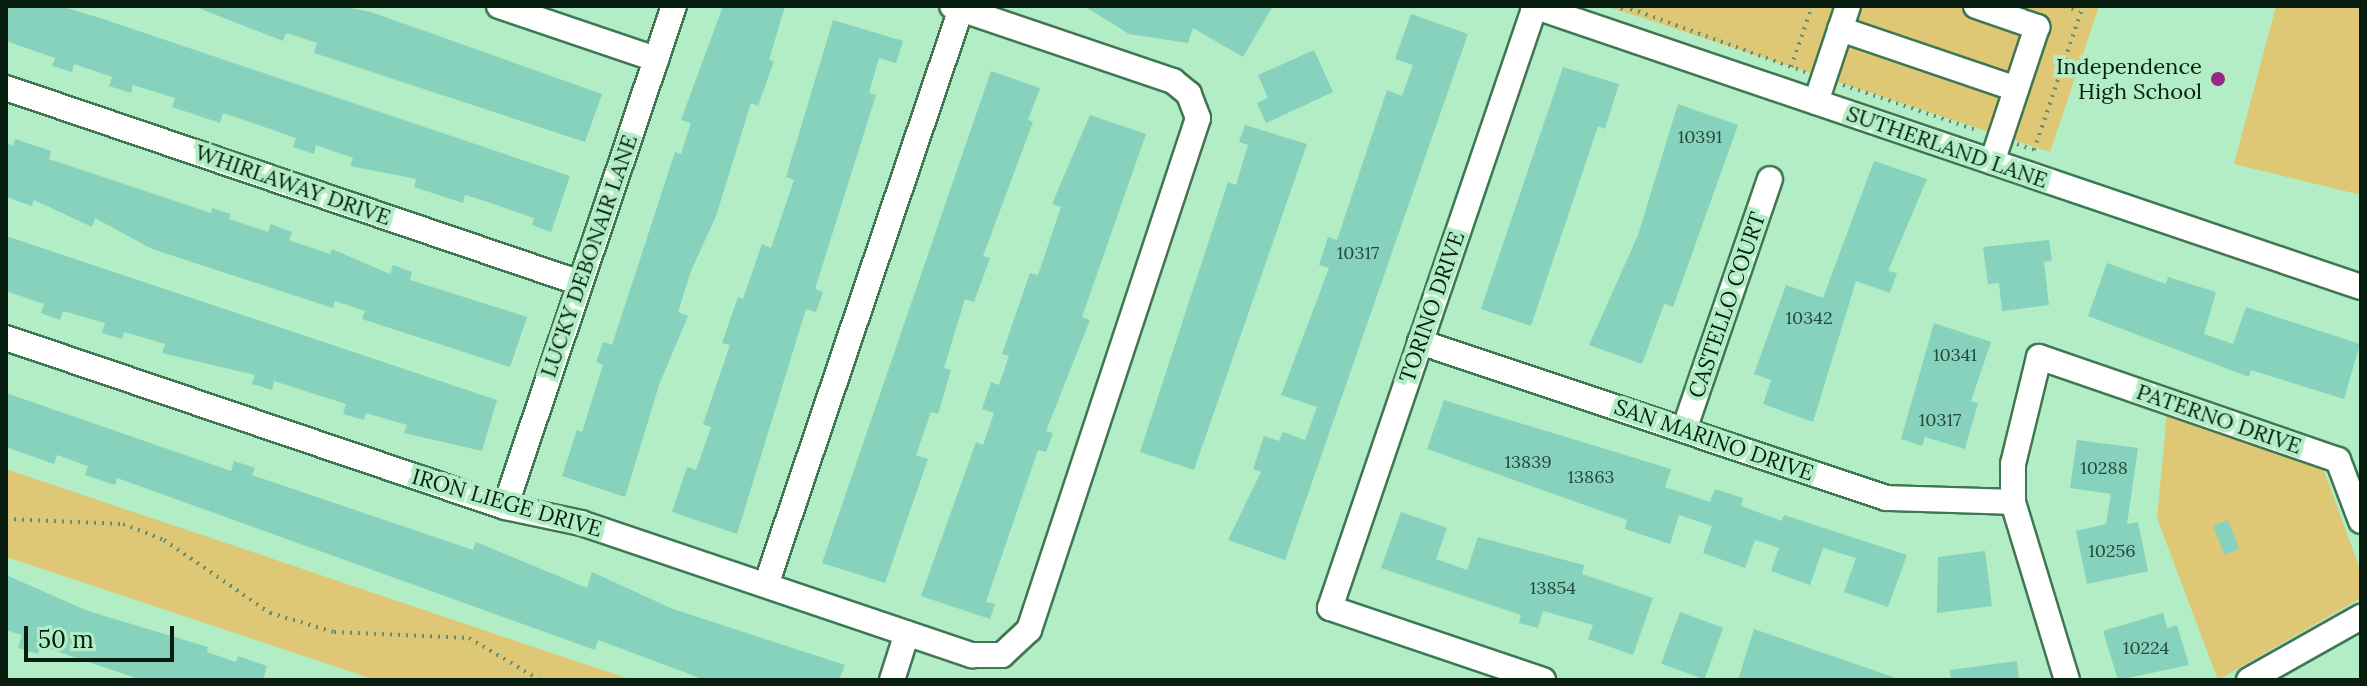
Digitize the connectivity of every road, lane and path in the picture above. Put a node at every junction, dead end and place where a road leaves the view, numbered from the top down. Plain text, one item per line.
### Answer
1 (499, 6) edge
2 (674, 6) edge
3 (1534, 6) edge
4 (1613, 6) edge
5 (1812, 6) edge
6 (1848, 6) edge
7 (1976, 6) edge
8 (2064, 6) edge
9 (957, 7) edge
10 (2081, 9) edge
11 (1641, 16) dead end
12 (1840, 29) junction
13 (656, 59) junction
14 (1791, 67) dead end
15 (6, 88) edge
16 (2016, 89) junction
17 (1816, 102) junction
18 (1996, 150) junction
19 (1770, 179) dead end
20 (580, 283) junction
21 (2361, 287) edge
22 (6, 338) edge
23 (1420, 342) junction
24 (1684, 430) junction
25 (2013, 502) junction
26 (505, 507) junction
27 (6, 519) edge
28 (2361, 521) edge
29 (766, 585) junction
30 (2361, 617) edge
31 (907, 633) junction
32 (540, 680) edge
33 (892, 680) edge
34 (1543, 680) edge
35 (2067, 680) edge
36 (2249, 680) edge

1 - 13 street
2 - 13 street, LUCKY DEBONAIR LANE
3 - 17 street, SUTHERLAND LANE
3 - 23 street, TORINO DRIVE
4 - 11 path
5 - 14 path
6 - 12 street
7 - 16 street
8 - 10 path
9 - 29 street
9 - 31 street, IRON LIEGE DRIVE
10 - 18 path
12 - 16 street
12 - 17 street
13 - 20 street, LUCKY DEBONAIR LANE
15 - 20 street, WHIRLAWAY DRIVE
16 - 18 street
17 - 18 street, SUTHERLAND LANE
18 - 21 street, SUTHERLAND LANE
19 - 24 street, CASTELLO COURT
20 - 26 street, LUCKY DEBONAIR LANE
22 - 26 street, IRON LIEGE DRIVE
23 - 24 street, SAN MARINO DRIVE
23 - 34 street, TORINO DRIVE
24 - 25 street, SAN MARINO DRIVE
25 - 28 street, PATERNO DRIVE
25 - 35 street
26 - 29 street, IRON LIEGE DRIVE
27 - 32 path
29 - 31 street, IRON LIEGE DRIVE
30 - 36 street
31 - 33 street

